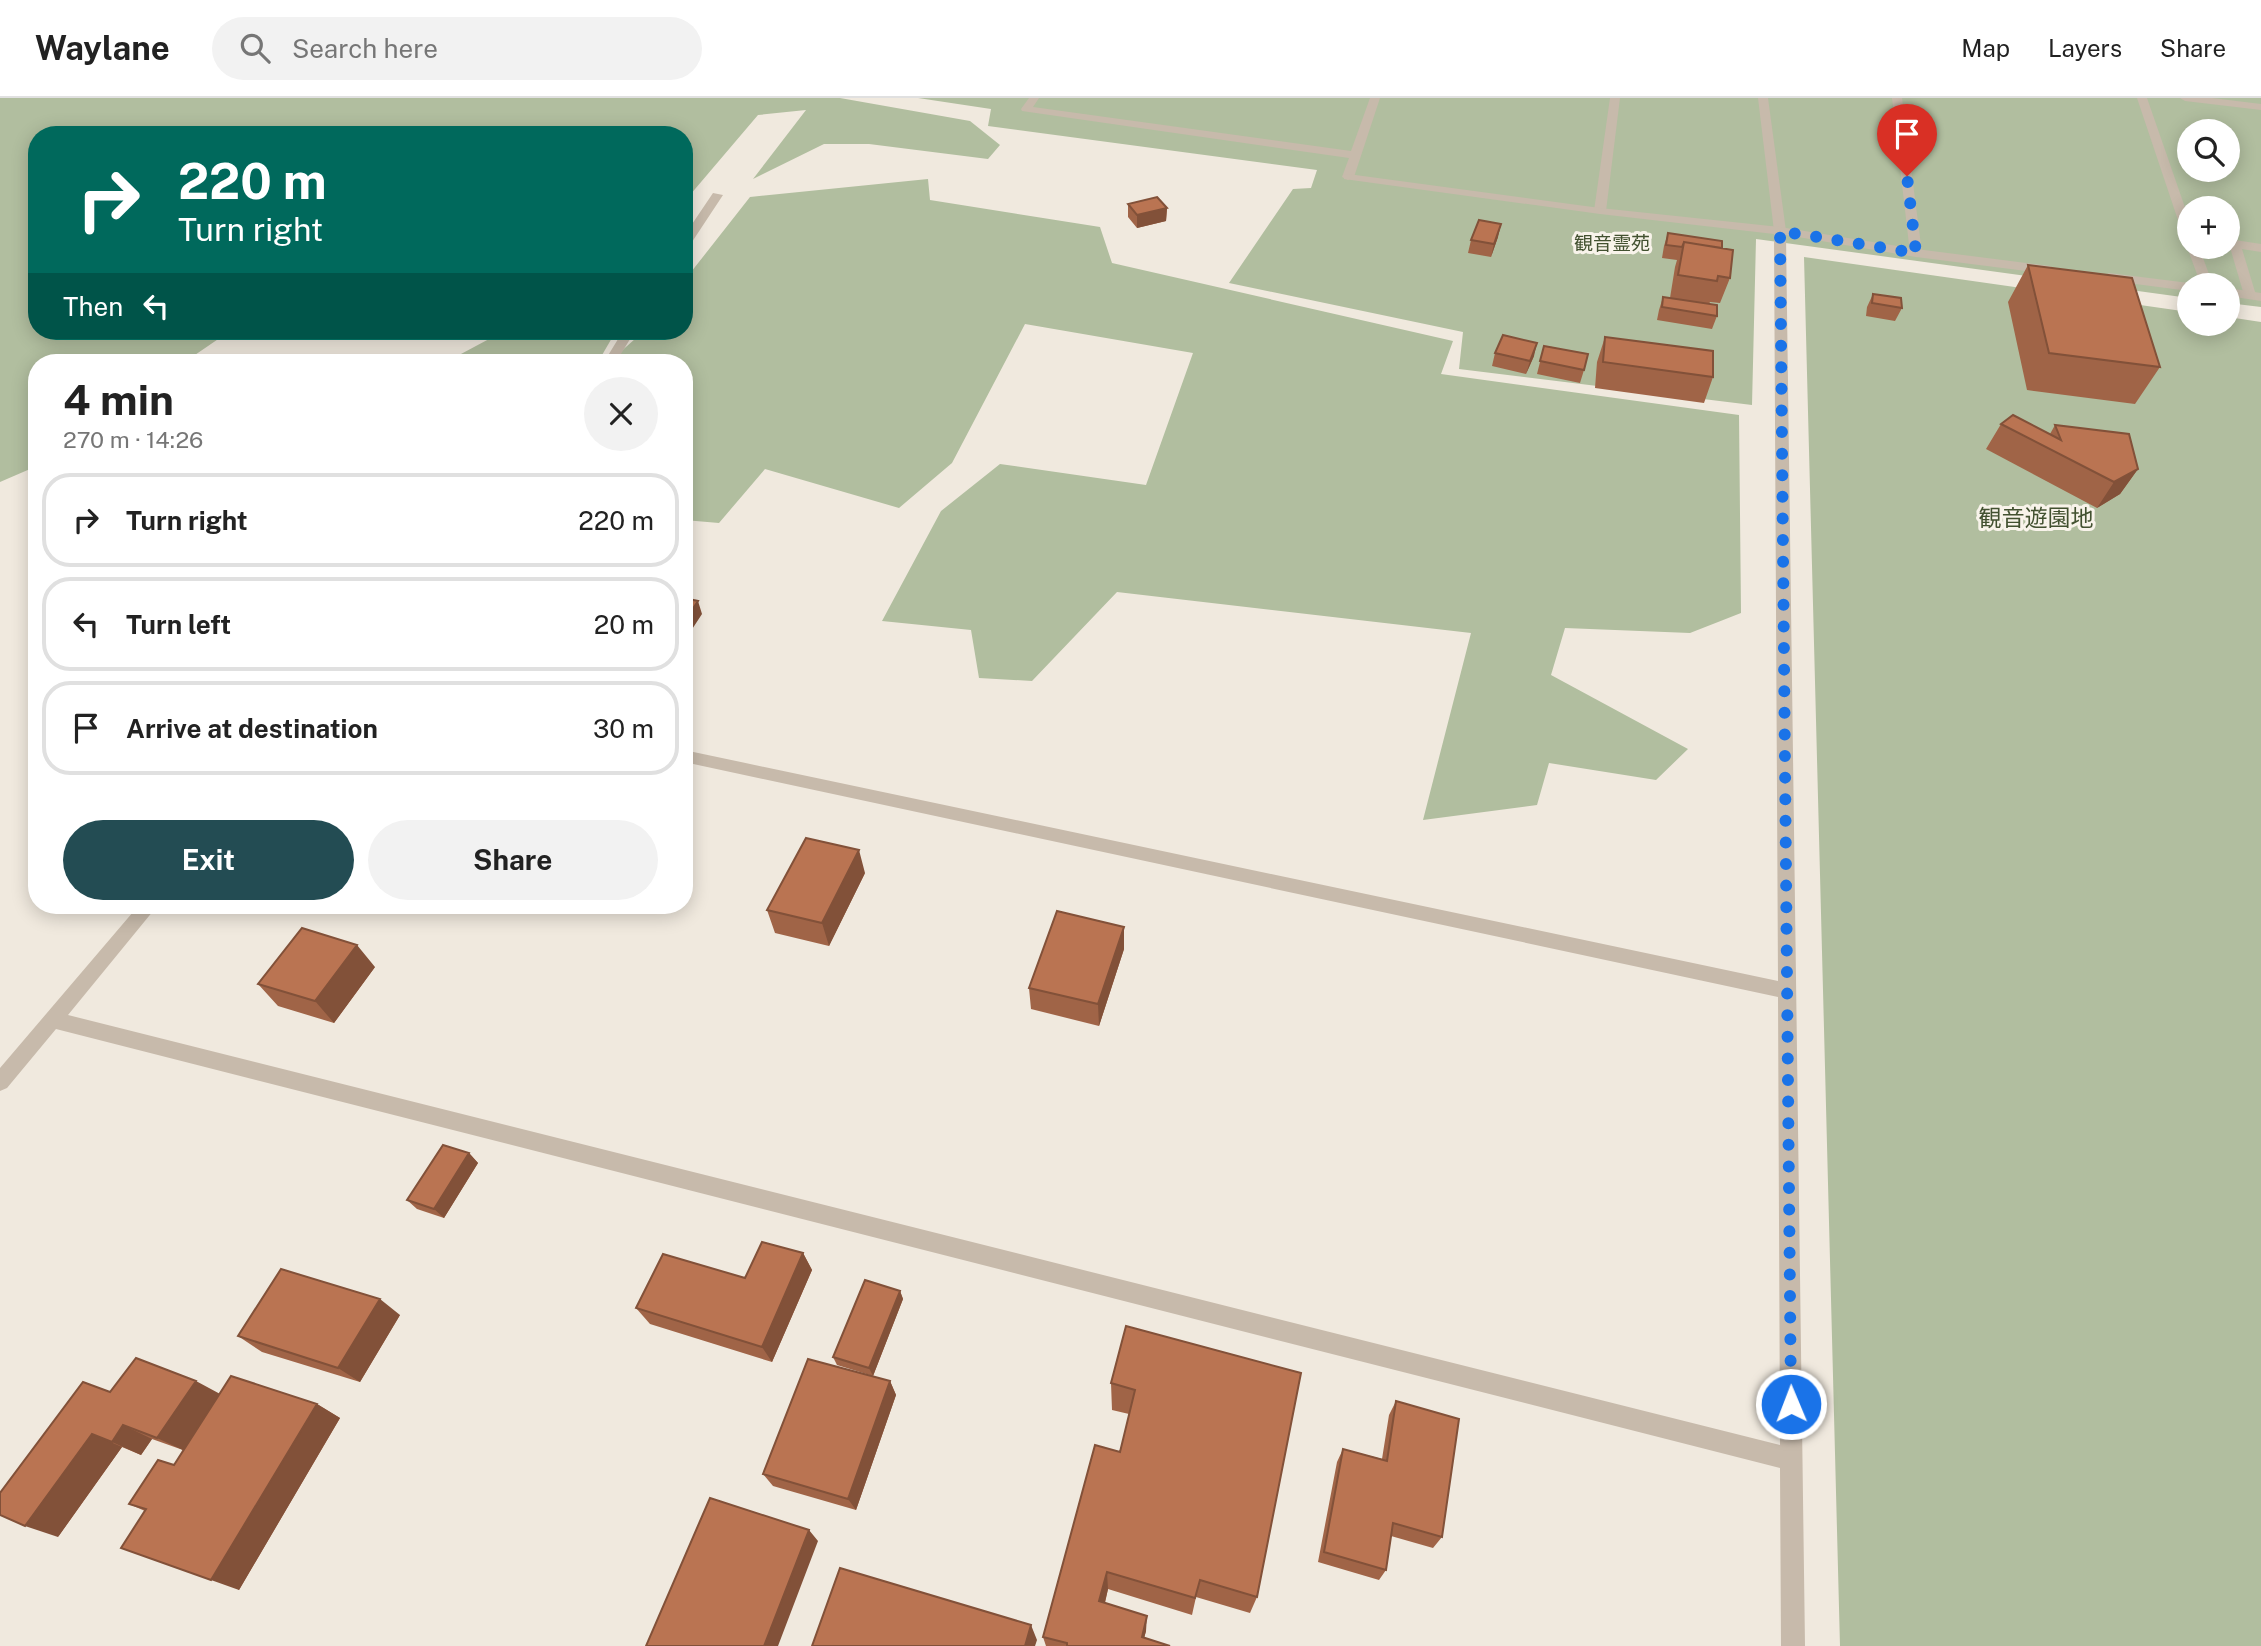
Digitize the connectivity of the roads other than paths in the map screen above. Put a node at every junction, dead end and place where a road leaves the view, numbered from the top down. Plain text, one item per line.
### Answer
1 (1034, 98) edge
2 (1375, 98) edge
3 (1615, 98) edge
4 (1763, 98) edge
5 (1898, 98) edge
6 (2142, 98) edge
7 (2185, 98) edge
8 (2261, 107) edge
9 (1354, 155) junction
10 (717, 195) dead end
11 (2177, 200) edge
12 (1600, 211) junction
13 (693, 231) edge
14 (1780, 231) junction
15 (2261, 248) edge
16 (1916, 253) junction
17 (2058, 271) edge
18 (2098, 276) edge
19 (2177, 286) edge
20 (2256, 296) edge
21 (693, 759) edge
22 (142, 914) edge
23 (1787, 991) junction
24 (54, 1020) junction
25 (0, 1082) edge
26 (1791, 1459) junction
27 (1793, 1646) edge

1 - 9 street
2 - 9 street
3 - 12 street
4 - 14 street
5 - 16 street
6 - 11 street
7 - 8 street
9 - 12 street
10 - 13 street
12 - 14 street
14 - 16 street
14 - 23 street
15 - 20 street
16 - 17 street
18 - 19 street
21 - 23 street
22 - 24 street
23 - 26 street
24 - 25 street
24 - 26 street
26 - 27 street

